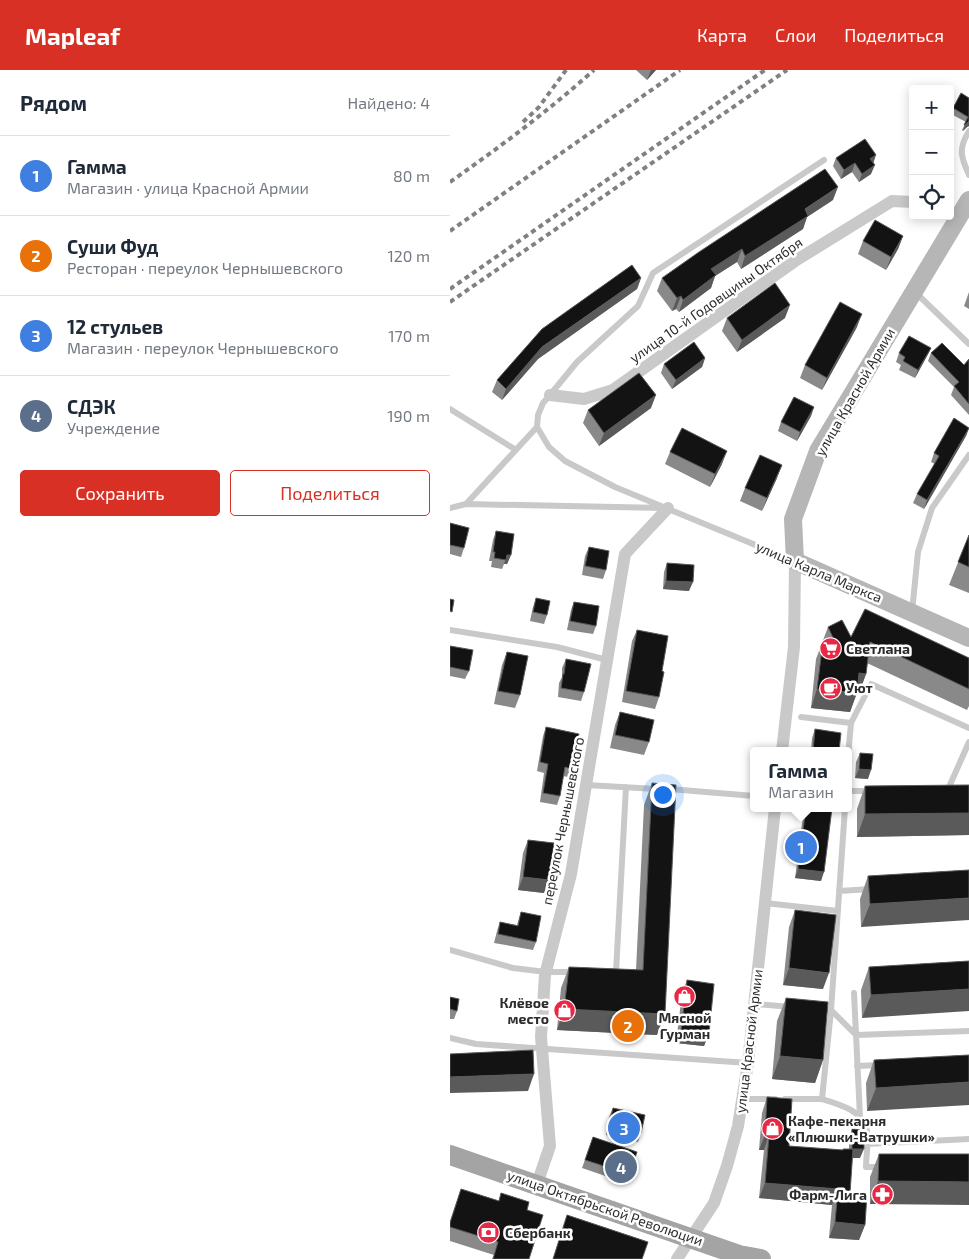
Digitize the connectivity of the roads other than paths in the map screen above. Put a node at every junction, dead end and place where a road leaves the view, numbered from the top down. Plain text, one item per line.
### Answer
1 (969, 131) edge
2 (824, 160) dead end
3 (969, 175) edge
4 (969, 200) edge
5 (909, 202) edge
6 (955, 214) edge
7 (914, 292) junction
8 (969, 344) edge
9 (550, 395) junction
10 (450, 409) edge
11 (537, 427) junction
12 (516, 450) junction
13 (969, 455) edge
14 (466, 504) junction
15 (450, 508) edge
16 (668, 508) junction
17 (795, 561) junction
18 (912, 613) junction
19 (450, 630) edge
20 (969, 638) edge
21 (607, 660) junction
22 (800, 717) dead end
23 (851, 722) junction
24 (969, 728) edge
25 (969, 742) edge
26 (782, 747) edge
27 (849, 747) edge
28 (586, 785) junction
29 (626, 787) junction
30 (941, 787) edge
31 (874, 790) edge
32 (852, 791) edge
33 (750, 796) edge
34 (775, 812) edge
35 (845, 812) edge
36 (876, 888) edge
37 (839, 891) junction
38 (765, 903) junction
39 (838, 911) junction
40 (450, 950) edge
41 (546, 972) junction
42 (581, 972) edge
43 (607, 972) edge
44 (854, 994) dead end
45 (755, 1004) junction
46 (803, 1008) edge
47 (822, 1010) edge
48 (831, 1010) junction
49 (969, 1031) edge
50 (856, 1035) junction
51 (450, 1038) edge
52 (542, 1049) junction
53 (748, 1063) junction
54 (885, 1065) edge
55 (858, 1066) junction
56 (743, 1099) junction
57 (822, 1099) junction
58 (860, 1117) junction
59 (969, 1139) edge
60 (867, 1144) junction
61 (450, 1154) edge
62 (894, 1166) edge
63 (536, 1184) junction
64 (689, 1238) junction
65 (677, 1259) edge
66 (761, 1259) edge

1 - 3 lane
2 - 9 lane
4 - 6 main road, улица Красной Армии
5 - 9 street, улица 10-й Годовщины Октября
6 - 7 main road, улица Красной Армии
7 - 8 lane
7 - 17 main road, улица Красной Армии
9 - 11 lane
10 - 12 lane
11 - 12 lane
11 - 16 lane, улица Карла Маркса
12 - 14 lane
13 - 18 lane
14 - 15 lane, улица Карла Маркса
14 - 16 lane, улица Карла Маркса
16 - 17 lane, улица Карла Маркса
16 - 21 street, переулок Чернышевского
17 - 18 main road, улица Карла Маркса
17 - 26 street, улица Красной Армии
18 - 20 main road, улица Карла Маркса
19 - 21 lane
21 - 28 street, переулок Чернышевского
22 - 23 lane
23 - 24 lane
23 - 27 lane
25 - 30 lane
28 - 29 lane
28 - 41 street, переулок Чернышевского
29 - 33 lane
29 - 43 lane
31 - 32 lane
34 - 38 street, улица Красной Армии
35 - 37 lane
36 - 37 lane
37 - 39 lane
38 - 39 lane
38 - 45 street, улица Красной Армии
39 - 48 lane
40 - 41 lane
41 - 42 lane
41 - 52 street, переулок Чернышевского
44 - 50 lane
45 - 46 lane
45 - 53 street, улица Красной Армии
47 - 48 lane
48 - 50 lane
48 - 57 lane
49 - 50 lane
50 - 55 lane
51 - 52 lane
52 - 53 lane
52 - 63 street, переулок Чернышевского
53 - 56 street, улица Красной Армии
54 - 55 lane
55 - 58 lane
56 - 57 lane
56 - 64 street, улица Красной Армии
57 - 58 lane
58 - 60 lane
59 - 60 lane
60 - 62 lane
61 - 63 main road, улица Октябрьской Революции
63 - 64 main road, улица Октябрьской Революции
64 - 65 street, улица Красной Армии
64 - 66 main road, улица Октябрьской Революции

